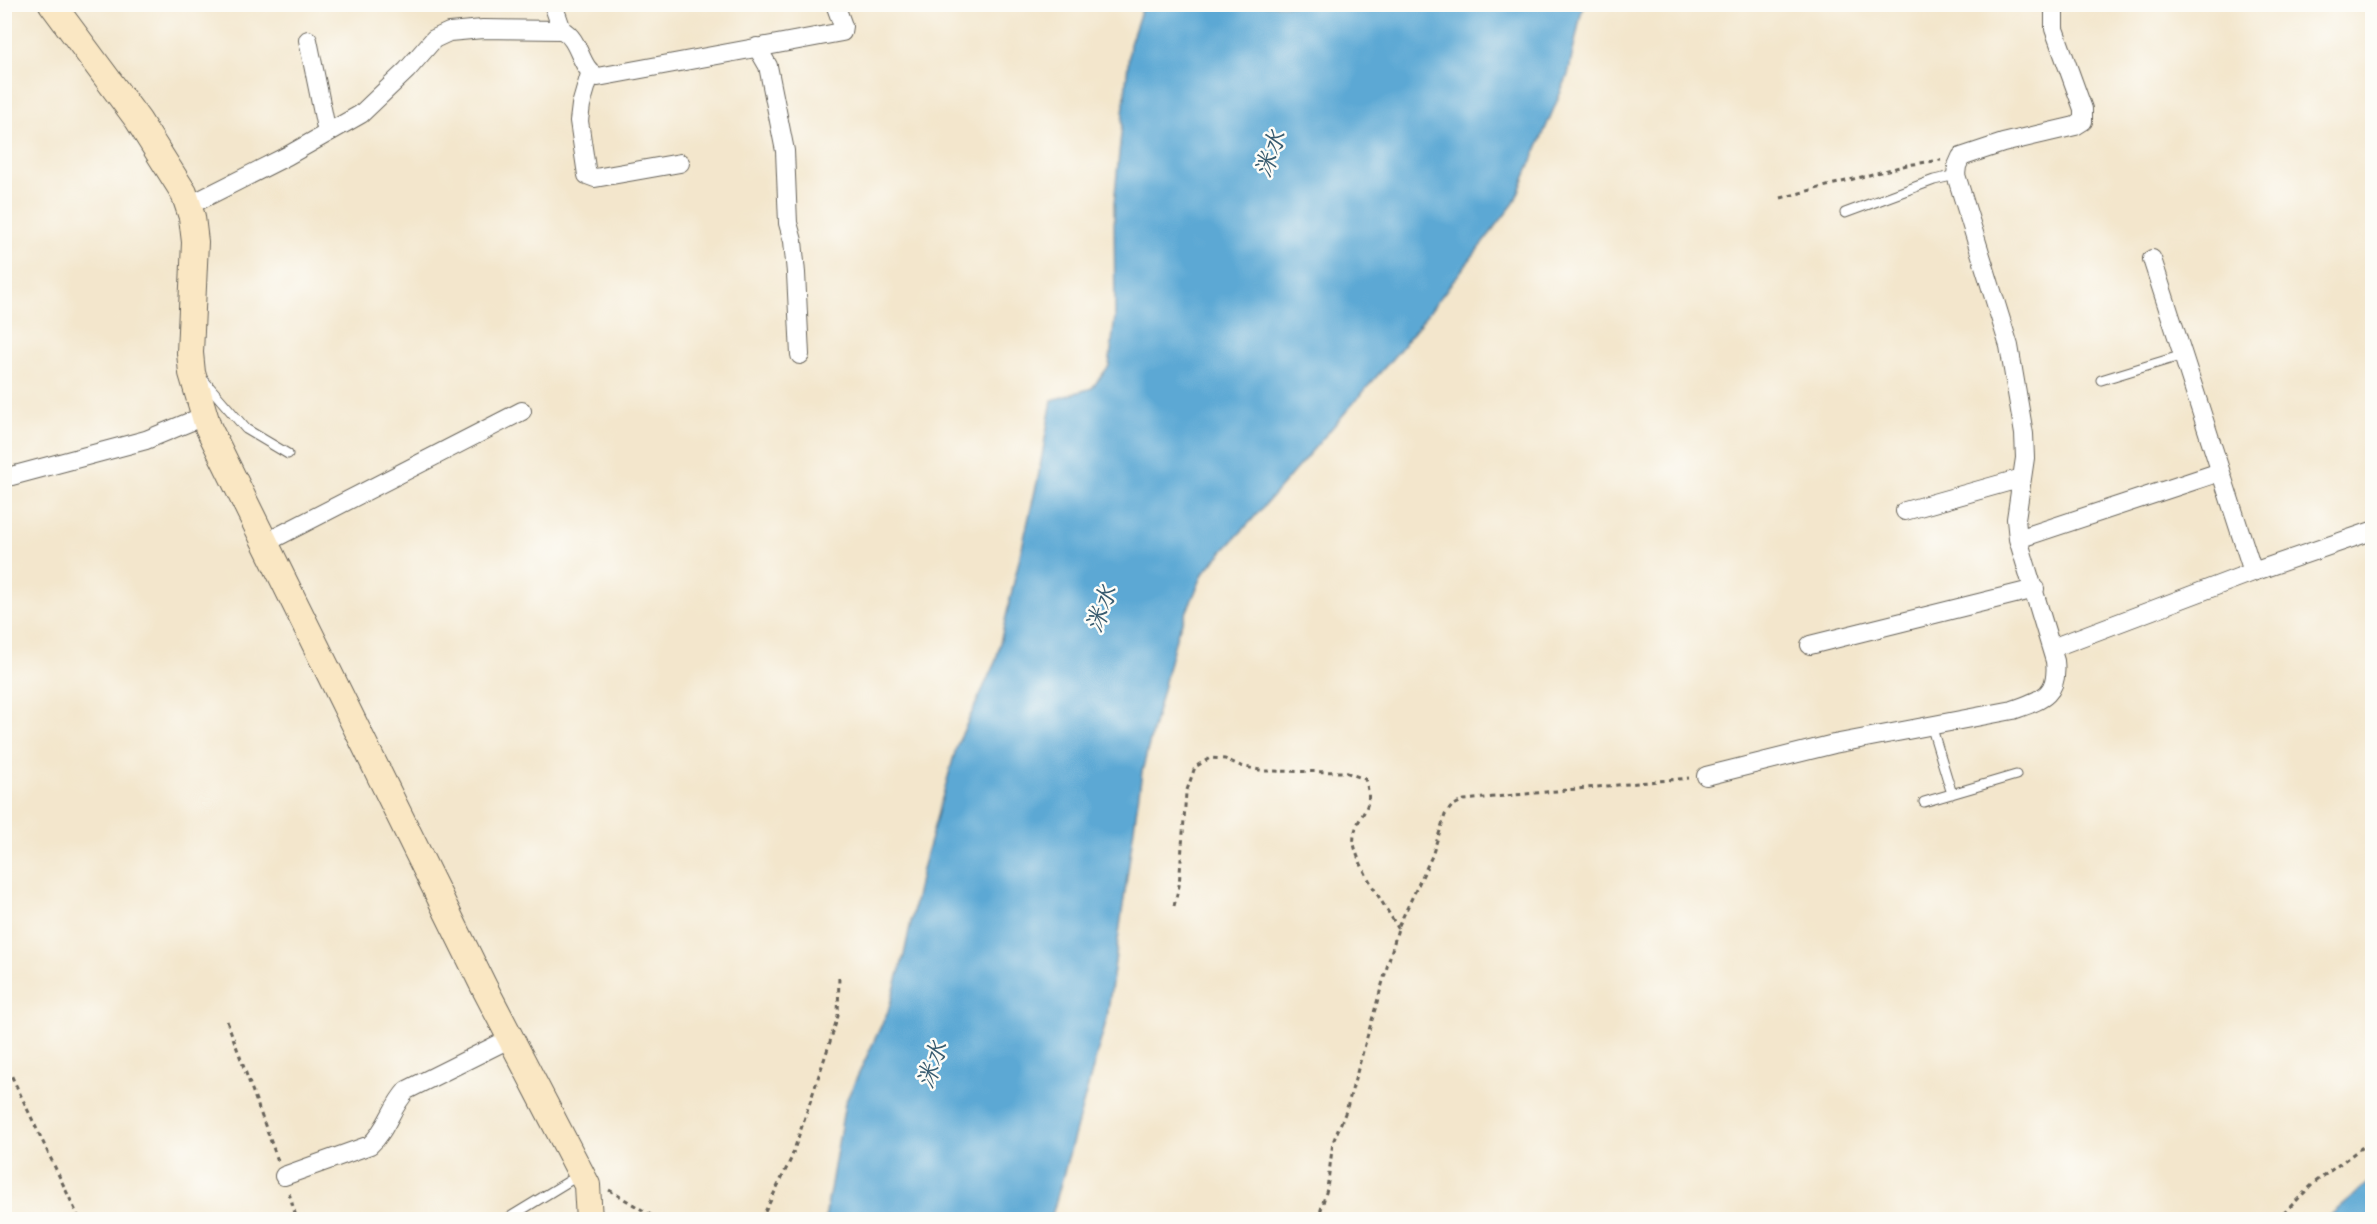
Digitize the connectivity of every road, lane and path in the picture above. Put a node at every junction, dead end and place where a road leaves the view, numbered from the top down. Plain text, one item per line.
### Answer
1 (52, 4) edge
2 (553, 4) edge
3 (835, 4) edge
4 (2054, 4) edge
5 (562, 30) junction
6 (308, 40) dead end
7 (757, 47) junction
8 (590, 74) junction
9 (327, 133) junction
10 (1960, 157) junction
11 (680, 163) dead end
12 (1956, 175) junction
13 (1781, 198) dead end
14 (188, 206) junction
15 (1845, 213) dead end
16 (2152, 259) dead end
17 (800, 355) dead end
18 (2183, 355) junction
19 (191, 366) junction
20 (2101, 380) dead end
21 (522, 411) dead end
22 (204, 416) junction
23 (288, 454) dead end
24 (2220, 472) junction
25 (4, 478) edge
26 (2022, 478) junction
27 (1905, 511) dead end
28 (2373, 531) edge
29 (2018, 539) junction
30 (265, 543) junction
31 (2253, 572) junction
32 (2035, 590) junction
33 (1810, 645) dead end
34 (2052, 648) junction
35 (1931, 725) junction
36 (2016, 775) dead end
37 (1706, 776) joint
38 (1952, 794) junction
39 (1924, 802) dead end
40 (1174, 906) dead end
41 (1398, 928) junction
42 (839, 976) dead end
43 (226, 1021) dead end
44 (511, 1038) junction
45 (4, 1060) edge
46 (2373, 1140) edge
47 (581, 1174) junction
48 (284, 1176) junction
49 (80, 1220) edge
50 (297, 1220) edge
51 (505, 1220) edge
52 (589, 1220) edge
53 (659, 1220) edge
54 (762, 1220) edge
55 (1318, 1220) edge
56 (2277, 1220) edge

1 - 14 street
2 - 5 street
3 - 7 street
4 - 10 street
5 - 8 street
5 - 9 street
6 - 9 street
7 - 8 street
7 - 17 street
8 - 11 street
9 - 14 street
10 - 12 street
10 - 13 path
12 - 15 lane
12 - 26 street
14 - 19 street
16 - 18 street
18 - 20 lane
18 - 24 street
19 - 22 street
19 - 23 lane
21 - 30 street
22 - 25 street
22 - 30 street
24 - 29 street
24 - 31 street
26 - 27 street
26 - 29 street
28 - 31 street
29 - 32 street
30 - 44 street
31 - 34 street
32 - 33 street
32 - 34 street
34 - 35 street
35 - 37 street
35 - 38 lane
36 - 38 lane
37 - 41 path
38 - 39 lane
40 - 41 path
41 - 55 path
42 - 54 path
43 - 48 path
44 - 47 street
44 - 48 street
45 - 49 path
46 - 56 path
47 - 51 lane
47 - 52 street
47 - 53 path
48 - 50 path

